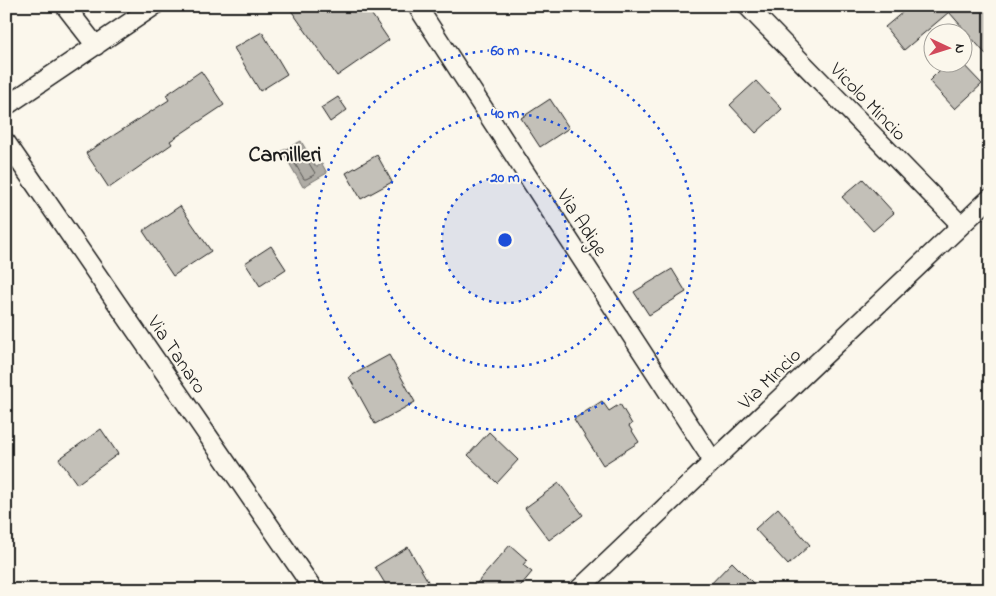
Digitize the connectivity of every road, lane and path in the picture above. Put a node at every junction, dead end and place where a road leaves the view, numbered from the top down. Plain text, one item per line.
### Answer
1 (65, 6) edge
2 (154, 6) edge
3 (417, 6) edge
4 (747, 6) edge
5 (96, 46) junction
6 (6, 106) edge
7 (6, 142) edge
8 (990, 198) edge
9 (961, 225) junction
10 (713, 461) junction
11 (314, 590) edge
12 (578, 590) edge

1 - 5 street
2 - 5 street
3 - 10 street, Via Adige
4 - 9 street, Vicolo Mincio
5 - 6 street
7 - 11 street, Via Tanaro
8 - 9 street, Via Mincio
9 - 10 street, Via Mincio
10 - 12 street, Via Mincio

